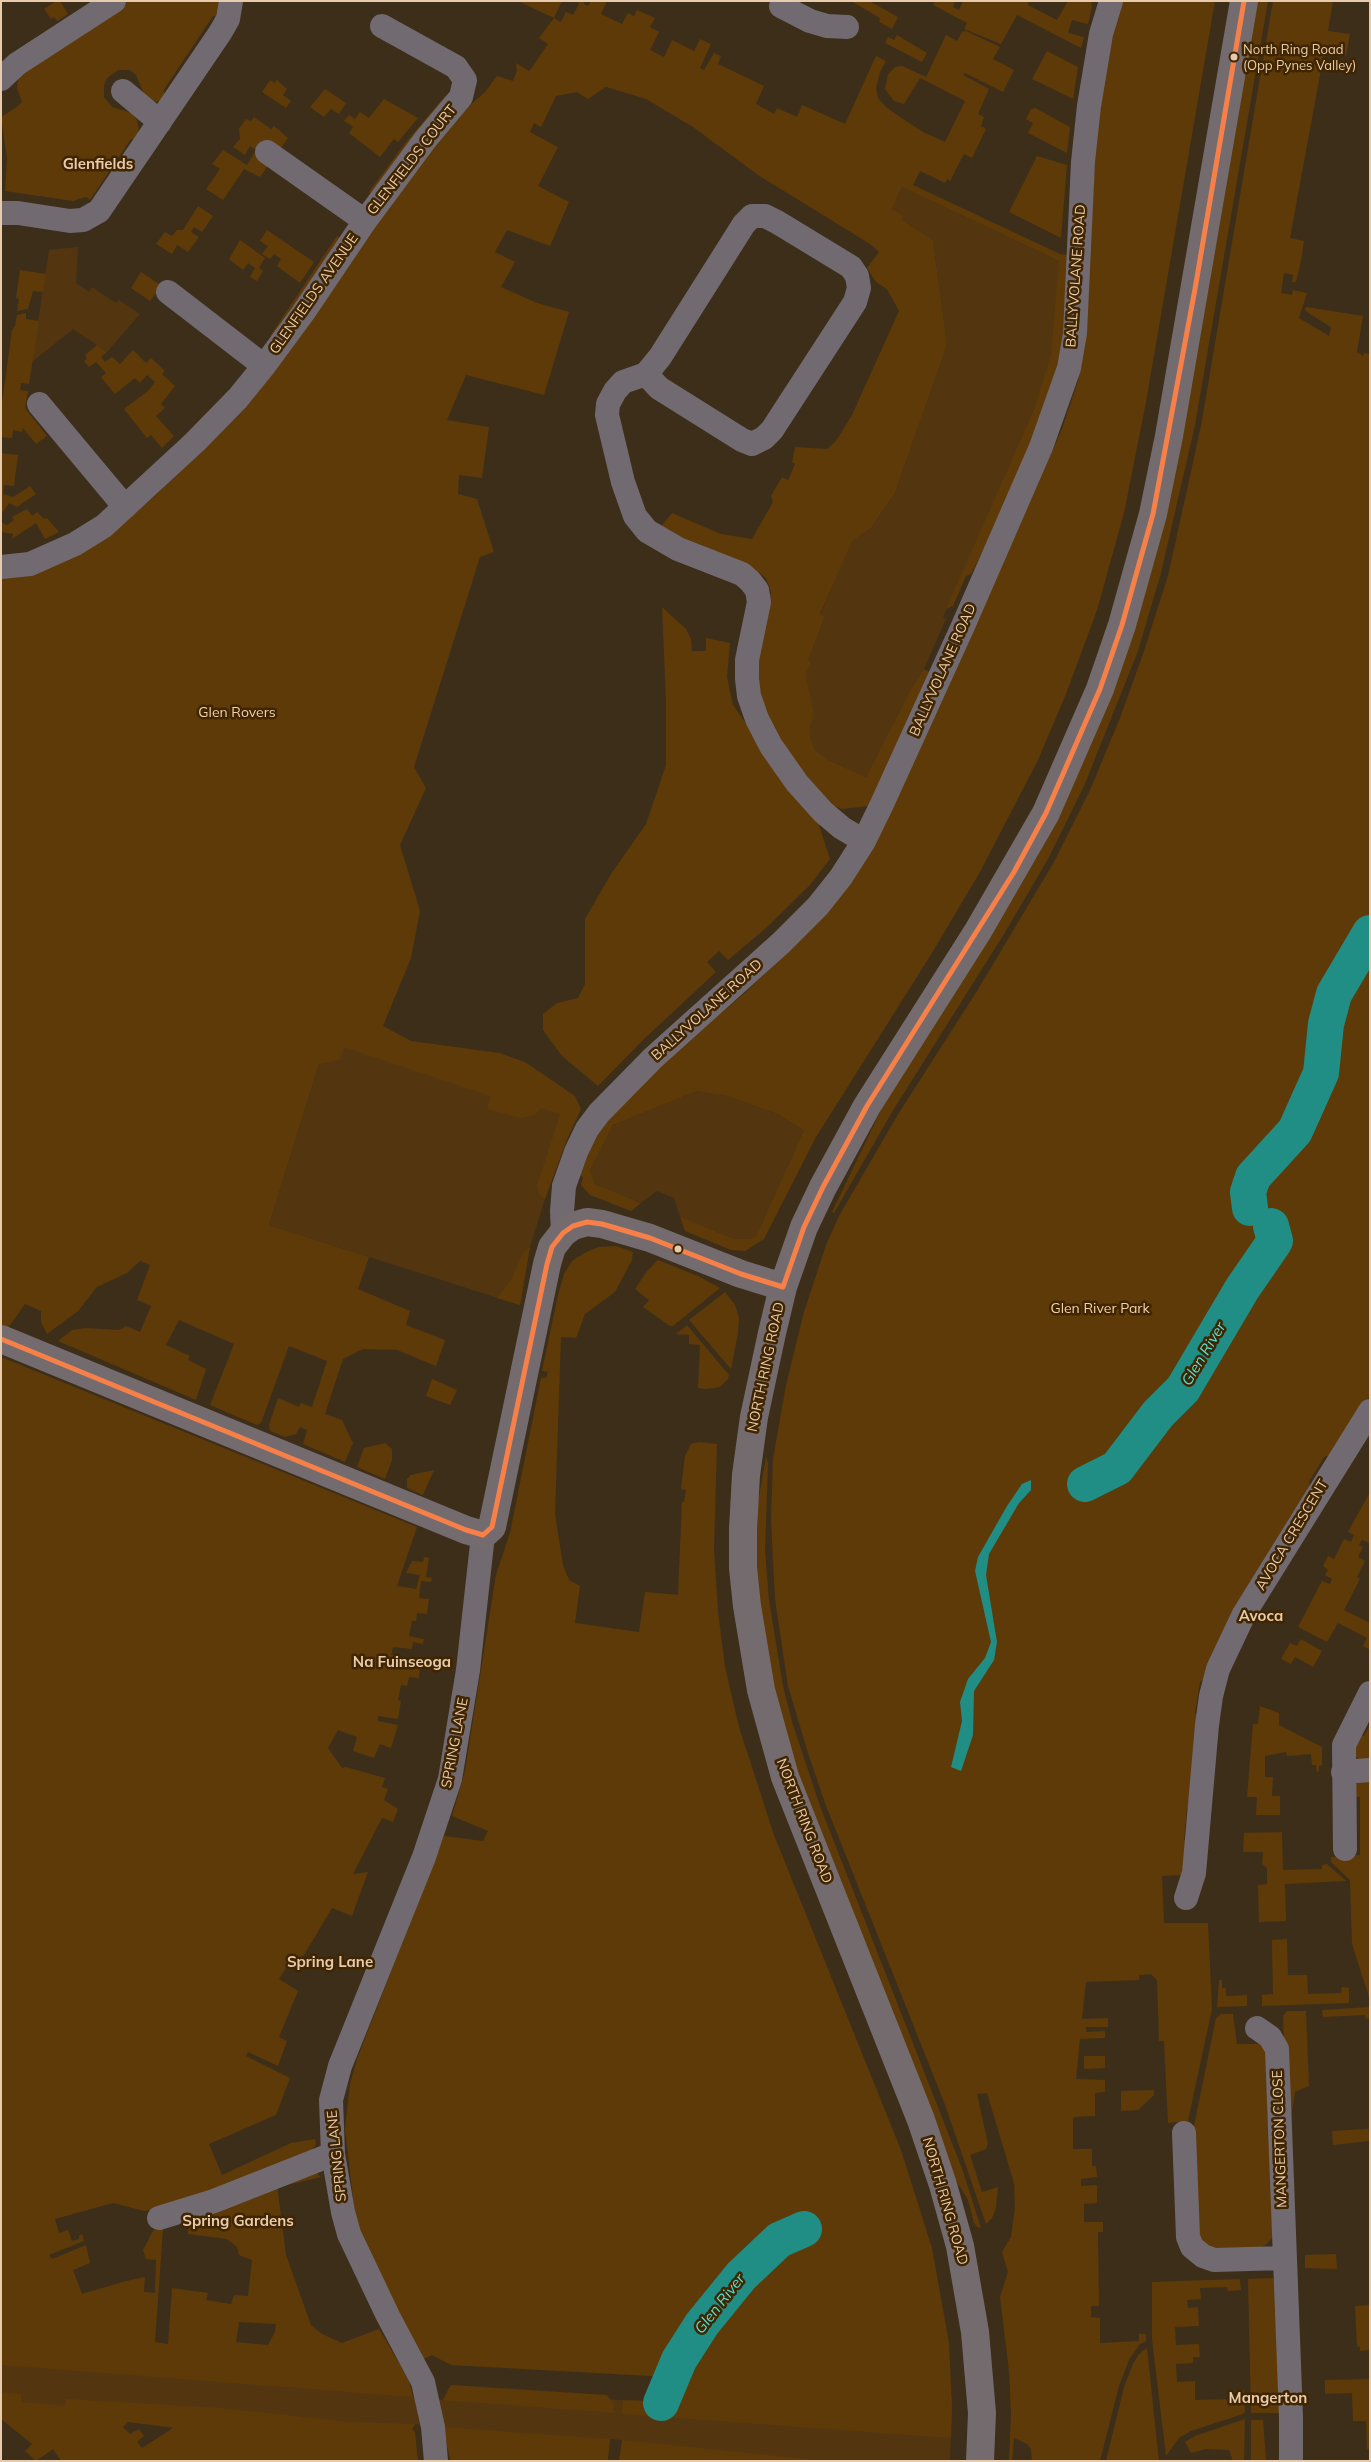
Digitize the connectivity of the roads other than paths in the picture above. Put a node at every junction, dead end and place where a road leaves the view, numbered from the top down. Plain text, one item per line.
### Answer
1 (114, 1) edge
2 (231, 1) edge
3 (1111, 1) edge
4 (1244, 1) edge
5 (778, 3) edge
6 (382, 26) dead end
7 (847, 27) dead end
8 (1, 78) edge
9 (123, 91) dead end
10 (160, 122) junction
11 (267, 152) dead end
12 (1, 213) edge
13 (365, 221) junction
14 (168, 292) dead end
15 (264, 366) junction
16 (646, 374) junction
17 (39, 404) dead end
18 (125, 508) junction
19 (1, 567) edge
20 (864, 841) junction
21 (563, 1233) junction
22 (783, 1288) junction
23 (1, 1339) edge
24 (1370, 1412) edge
25 (484, 1535) junction
26 (1370, 1693) edge
27 (1370, 1770) edge
28 (1343, 1772) junction
29 (1345, 1849) dead end
30 (1186, 1898) dead end
31 (1257, 2028) dead end
32 (1184, 2133) dead end
33 (334, 2154) junction
34 (159, 2218) dead end
35 (1284, 2258) junction
36 (436, 2461) edge
37 (980, 2461) edge
38 (1290, 2461) edge

1 - 8 street
2 - 10 street
3 - 20 street, BALLYVOLANE ROAD
4 - 22 main road, NORTH RING ROAD
5 - 7 street
6 - 13 street, GLENFIELDS COURT
9 - 10 street
10 - 12 street
11 - 13 street, GLENFIELDS AVENUE
13 - 15 street, GLENFIELDS AVENUE
14 - 15 street, GLENFIELDS AVENUE
15 - 18 street, GLENFIELDS AVENUE
16 - 16 street
16 - 20 street
17 - 18 street
18 - 19 street, GLENFIELDS AVENUE
20 - 21 street, BALLYVOLANE ROAD
21 - 22 main road
21 - 25 main road, SPRING LANE
22 - 37 main road, NORTH RING ROAD
23 - 25 main road
24 - 30 street, AVOCA CRESCENT
25 - 33 street, SPRING LANE
26 - 28 street
27 - 28 street
28 - 29 street
31 - 35 street, MANGERTON CLOSE
32 - 35 street
33 - 34 street
33 - 36 street, SPRING LANE
35 - 38 street, MANGERTON CLOSE

